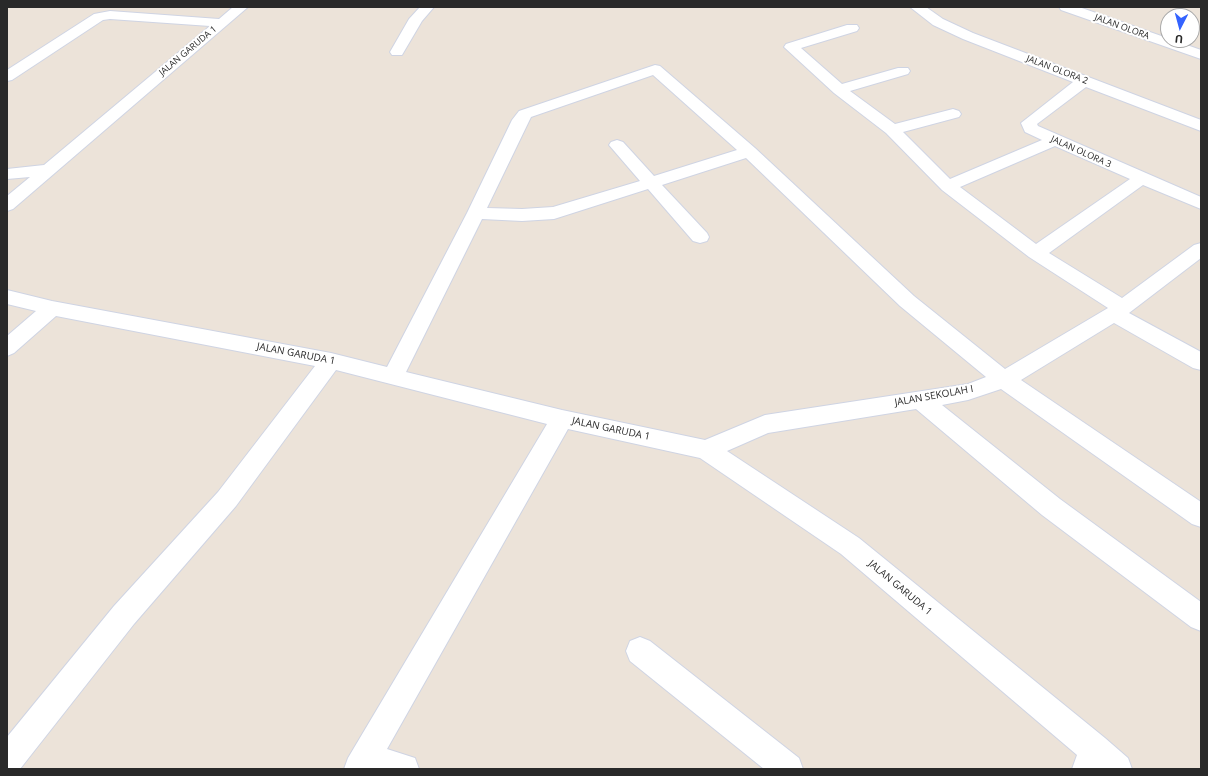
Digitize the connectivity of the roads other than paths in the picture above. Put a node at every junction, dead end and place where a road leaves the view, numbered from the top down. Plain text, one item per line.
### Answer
1 (241, 7) edge
2 (427, 7) edge
3 (917, 7) edge
4 (1066, 7) edge
5 (222, 23) junction
6 (852, 28) dead end
7 (397, 52) dead end
8 (1201, 55) edge
9 (904, 71) dead end
10 (7, 77) edge
11 (1084, 81) junction
12 (839, 90) junction
13 (953, 114) dead end
14 (1201, 126) edge
15 (892, 130) junction
16 (1055, 140) junction
17 (617, 145) dead end
18 (749, 152) junction
19 (48, 170) junction
20 (7, 174) edge
21 (1142, 178) junction
22 (652, 183) junction
23 (948, 186) junction
24 (1201, 204) edge
25 (7, 205) edge
26 (476, 213) junction
27 (700, 237) dead end
28 (1201, 249) edge
29 (1036, 253) junction
30 (7, 297) edge
31 (52, 308) junction
32 (1119, 311) junction
33 (7, 348) edge
34 (331, 361) junction
35 (1201, 362) edge
36 (394, 375) junction
37 (1004, 380) junction
38 (920, 399) junction
39 (562, 418) junction
40 (706, 450) junction
41 (1201, 516) edge
42 (1201, 618) edge
43 (640, 651) dead end
44 (1091, 759) edge
45 (7, 761) edge
46 (362, 763) edge
47 (404, 769) edge
48 (788, 769) edge
49 (1117, 769) edge

1 - 5 street, JALAN GARUDA 1
2 - 7 street
3 - 11 street, JALAN OLORA 2
4 - 8 street, JALAN OLORA
5 - 10 street
5 - 19 street, JALAN GARUDA 1
6 - 12 street
9 - 12 street
11 - 14 street, JALAN OLORA 2
11 - 16 street, JALAN OLORA 3
12 - 15 street
13 - 15 street
15 - 23 street
16 - 21 street, JALAN OLORA 3
16 - 23 street
17 - 22 street
18 - 22 street
18 - 26 street
18 - 37 street
19 - 20 street
19 - 25 street, JALAN GARUDA 1
21 - 24 street, JALAN OLORA 3
21 - 29 street
22 - 26 street
22 - 27 street
23 - 29 street
26 - 36 street
28 - 32 street, JALAN SEKOLAH I
29 - 32 street
30 - 31 street, JALAN GARUDA 1
31 - 33 street
31 - 34 street, JALAN GARUDA 1
32 - 35 street
32 - 37 street, JALAN SEKOLAH I
34 - 36 street, JALAN GARUDA 1
34 - 45 street
36 - 39 street, JALAN GARUDA 1
37 - 38 street, JALAN SEKOLAH I
37 - 41 street
38 - 40 street, JALAN SEKOLAH I
38 - 42 street
39 - 40 street, JALAN GARUDA 1
39 - 46 street
40 - 44 street, JALAN GARUDA 1
43 - 48 street
44 - 49 street, JALAN GARUDA 1
46 - 47 street

